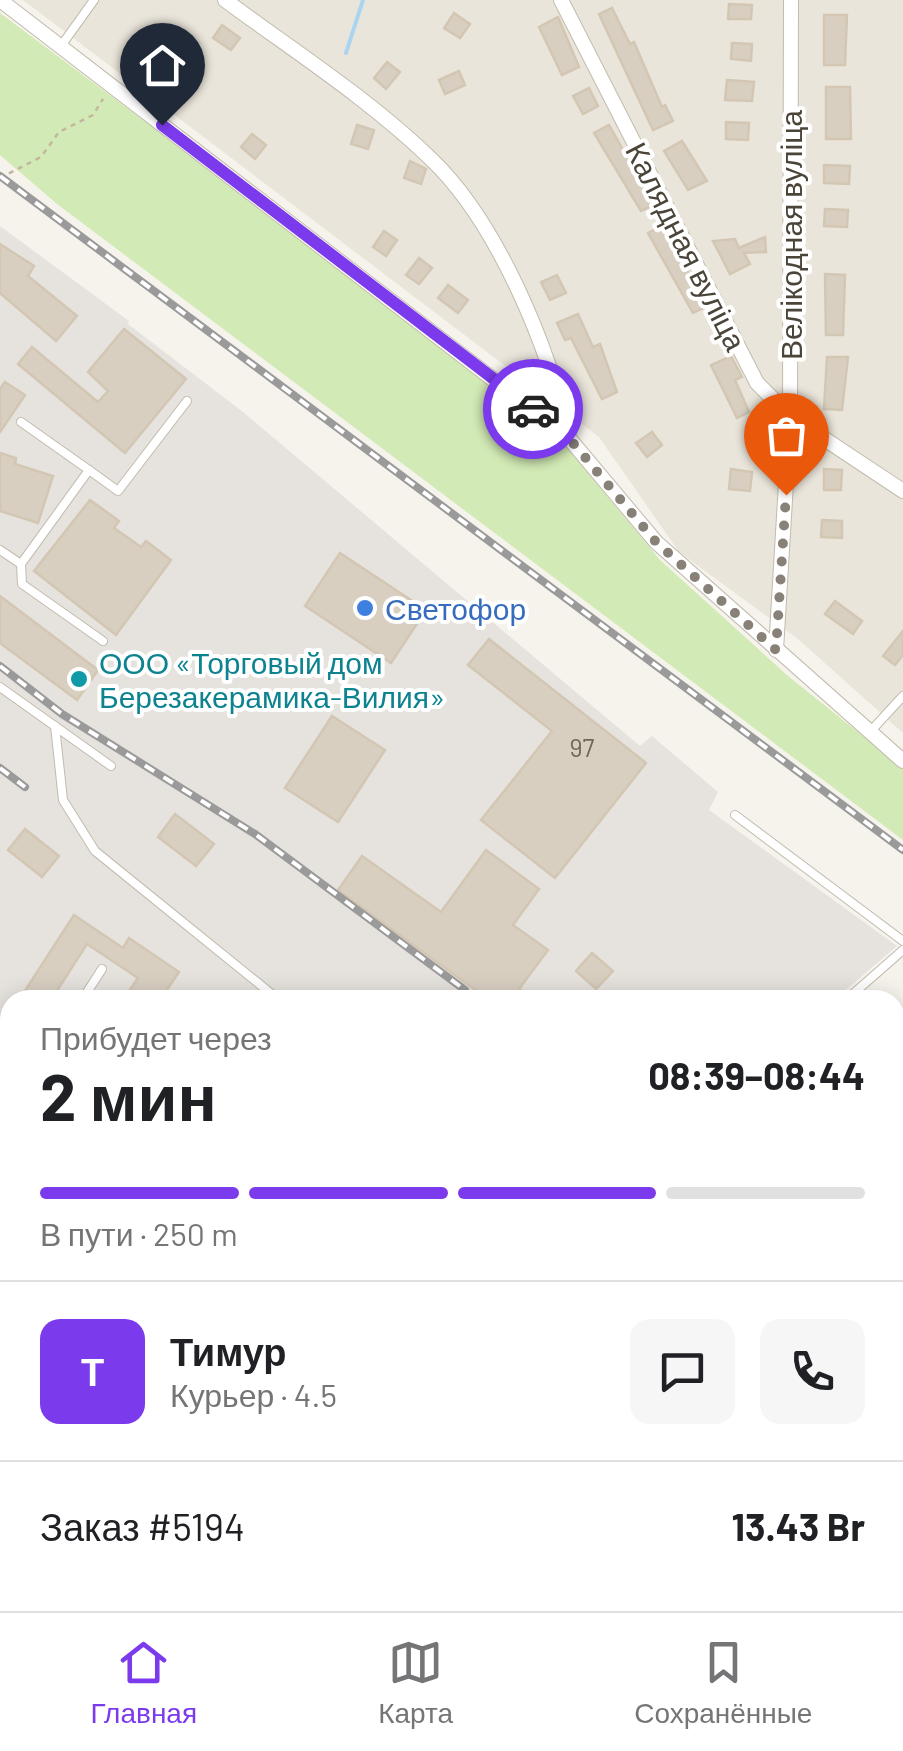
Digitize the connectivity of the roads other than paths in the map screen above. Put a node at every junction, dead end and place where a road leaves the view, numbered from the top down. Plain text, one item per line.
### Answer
1 (0, 0) edge
2 (94, 0) edge
3 (225, 0) edge
4 (791, 0) edge
5 (562, 1) edge
6 (61, 46) junction
7 (187, 401) dead end
8 (790, 416) junction
9 (22, 422) dead end
10 (568, 437) junction
11 (89, 470) junction
12 (903, 490) edge
13 (0, 550) edge
14 (21, 564) junction
15 (103, 642) dead end
16 (776, 650) junction
17 (0, 686) edge
18 (903, 696) edge
19 (56, 726) junction
20 (869, 733) junction
21 (903, 761) edge
22 (111, 766) dead end
23 (735, 815) dead end
24 (903, 941) edge
25 (903, 950) edge
26 (102, 969) dead end
27 (88, 990) edge
28 (267, 990) edge
29 (857, 990) edge

1 - 6 street
2 - 6 lane
3 - 10 street
4 - 8 street, Велікодная вуліца
5 - 8 street, Калядная вуліца
6 - 10 street
7 - 11 lane
8 - 12 street, Калядная вуліца
8 - 16 street, Велікодная вуліца
9 - 11 lane
10 - 16 street
11 - 14 lane
13 - 14 lane
14 - 15 lane
16 - 20 street
17 - 19 lane
18 - 20 lane
19 - 22 lane
19 - 28 lane
20 - 21 street
23 - 24 lane
25 - 29 lane
26 - 27 lane

